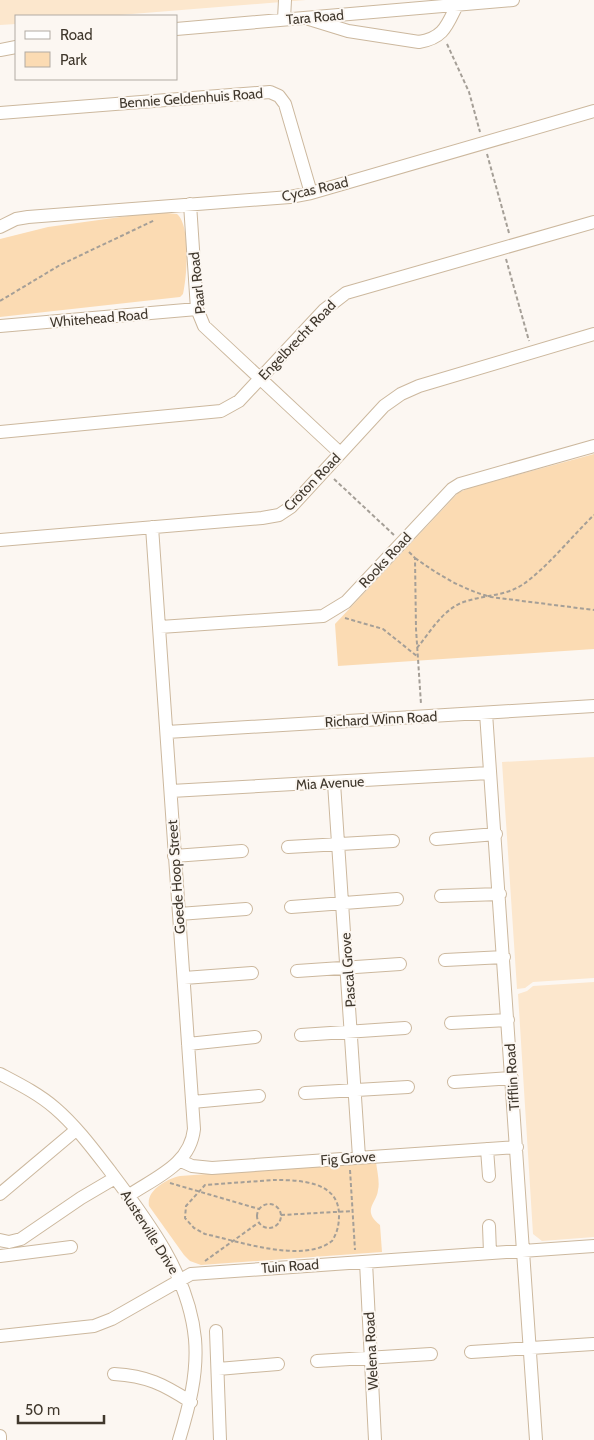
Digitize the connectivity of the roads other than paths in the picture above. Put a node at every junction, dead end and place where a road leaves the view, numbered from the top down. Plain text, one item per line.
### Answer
1 (285, 0) edge
2 (513, 0) edge
3 (457, 2) edge
4 (430, 4) edge
5 (306, 17) junction
6 (284, 19) junction
7 (178, 29) edge
8 (15, 47) edge
9 (0, 50) edge
10 (594, 111) edge
11 (0, 113) edge
12 (311, 193) junction
13 (190, 204) junction
14 (594, 222) edge
15 (0, 227) edge
16 (197, 309) junction
17 (0, 326) edge
18 (594, 334) edge
19 (261, 377) junction
20 (0, 432) edge
21 (594, 446) edge
22 (340, 453) junction
23 (152, 526) junction
24 (0, 540) edge
25 (160, 627) junction
26 (594, 706) edge
27 (486, 713) junction
28 (167, 732) junction
29 (489, 773) junction
30 (334, 783) junction
31 (171, 791) junction
32 (496, 834) junction
33 (436, 839) dead end
34 (393, 840) dead end
35 (339, 844) junction
36 (288, 847) dead end
37 (242, 850) dead end
38 (174, 856) junction
39 (500, 894) junction
40 (441, 896) dead end
41 (397, 899) dead end
42 (344, 903) junction
43 (292, 907) dead end
44 (246, 909) dead end
45 (178, 914) junction
46 (504, 957) junction
47 (445, 960) dead end
48 (400, 964) dead end
49 (348, 968) junction
50 (297, 971) dead end
51 (252, 973) dead end
52 (184, 978) junction
53 (508, 1020) junction
54 (451, 1023) dead end
55 (405, 1028) dead end
56 (352, 1031) junction
57 (301, 1034) dead end
58 (255, 1037) dead end
59 (188, 1044) junction
60 (0, 1074) edge
61 (512, 1078) junction
62 (454, 1082) dead end
63 (408, 1086) dead end
64 (356, 1090) junction
65 (305, 1093) dead end
66 (259, 1096) dead end
67 (192, 1102) junction
68 (76, 1130) junction
69 (517, 1146) junction
70 (487, 1149) junction
71 (354, 1158) junction
72 (181, 1161) junction
73 (489, 1176) dead end
74 (115, 1178) junction
75 (0, 1194) edge
76 (128, 1196) junction
77 (489, 1226) dead end
78 (0, 1240) edge
79 (594, 1246) edge
80 (71, 1247) dead end
81 (524, 1250) junction
82 (490, 1253) junction
83 (0, 1256) edge
84 (361, 1262) junction
85 (180, 1280) junction
86 (216, 1330) dead end
87 (0, 1336) edge
88 (593, 1344) edge
89 (530, 1348) junction
90 (470, 1352) dead end
91 (431, 1354) dead end
92 (372, 1358) junction
93 (317, 1361) dead end
94 (278, 1364) dead end
95 (218, 1370) junction
96 (114, 1374) dead end
97 (191, 1402) junction
98 (0, 1436) edge
99 (0, 1440) edge
100 (179, 1440) edge
101 (220, 1440) edge
102 (375, 1440) edge
103 (536, 1440) edge

1 - 6 street
2 - 3 street, Tara Road
3 - 4 street, Tara Road
3 - 5 street
4 - 5 street, Tara Road
5 - 6 street, Tara Road
6 - 7 street, Tara Road
8 - 9 street
10 - 12 street, Cycas Road
11 - 12 street, Bennie Geldenhuis Road
12 - 13 street, Cycas Road
13 - 15 street, Cycas Road
13 - 16 street, Paarl Road
14 - 19 street, Engelbrecht Road
16 - 17 street, Whitehead Road
16 - 19 street, Paarl Road
18 - 22 street, Croton Road
19 - 20 street, Engelbrecht Road
19 - 22 street, Paarl Road
21 - 25 street, Rooks Road
22 - 23 street, Croton Road
23 - 24 street, Croton Road
23 - 25 street, Goede Hoop Street
25 - 28 street, Goede Hoop Street
26 - 27 street, Richard Winn Road
27 - 28 street, Richard Winn Road
27 - 29 street, Tifflin Road
28 - 31 street, Goede Hoop Street
29 - 30 street, Mia Avenue
29 - 32 street, Tifflin Road
30 - 31 street, Mia Avenue
30 - 35 street, Pascal Grove
31 - 38 street, Goede Hoop Street
32 - 33 street
32 - 39 street, Tifflin Road
34 - 35 street
35 - 36 street
35 - 42 street, Pascal Grove
37 - 38 street
38 - 45 street, Goede Hoop Street
39 - 40 street
39 - 46 street, Tifflin Road
41 - 42 street
42 - 43 street
42 - 49 street, Pascal Grove
44 - 45 street
45 - 52 street, Goede Hoop Street
46 - 47 street
46 - 53 street, Tifflin Road
48 - 49 street
49 - 50 street
49 - 56 street, Pascal Grove
51 - 52 street
52 - 59 street, Goede Hoop Street
53 - 54 street
53 - 61 street, Tifflin Road
55 - 56 street
56 - 57 street
56 - 64 street, Pascal Grove
58 - 59 street
59 - 67 street, Goede Hoop Street
60 - 68 street, Austerville Drive
61 - 62 street
61 - 69 street, Tifflin Road
63 - 64 street
64 - 65 street
64 - 71 street, Pascal Grove
66 - 67 street
67 - 72 street, Goede Hoop Street
68 - 74 street, Austerville Drive
68 - 75 street
69 - 70 street, Fig Grove
69 - 81 street, Tifflin Road
70 - 71 street, Fig Grove
70 - 73 street
71 - 72 street, Fig Grove
72 - 76 street, Goede Hoop Street
74 - 76 street, Austerville Drive
74 - 78 street
76 - 85 street, Austerville Drive
77 - 82 street
79 - 81 street, Tuin Road
80 - 83 street
81 - 82 street, Tuin Road
81 - 89 street, Tifflin Road
82 - 84 street, Tuin Road
84 - 85 street, Tuin Road
84 - 92 street, Welena Road
85 - 87 street, Tuin Road
85 - 97 street, Austerville Drive
86 - 95 street
88 - 89 street
89 - 90 street
89 - 103 street, Tifflin Road
91 - 92 street
92 - 93 street
92 - 102 street, Welena Road
94 - 95 street
95 - 101 street
96 - 97 street
97 - 100 street, Austerville Drive
98 - 99 street

